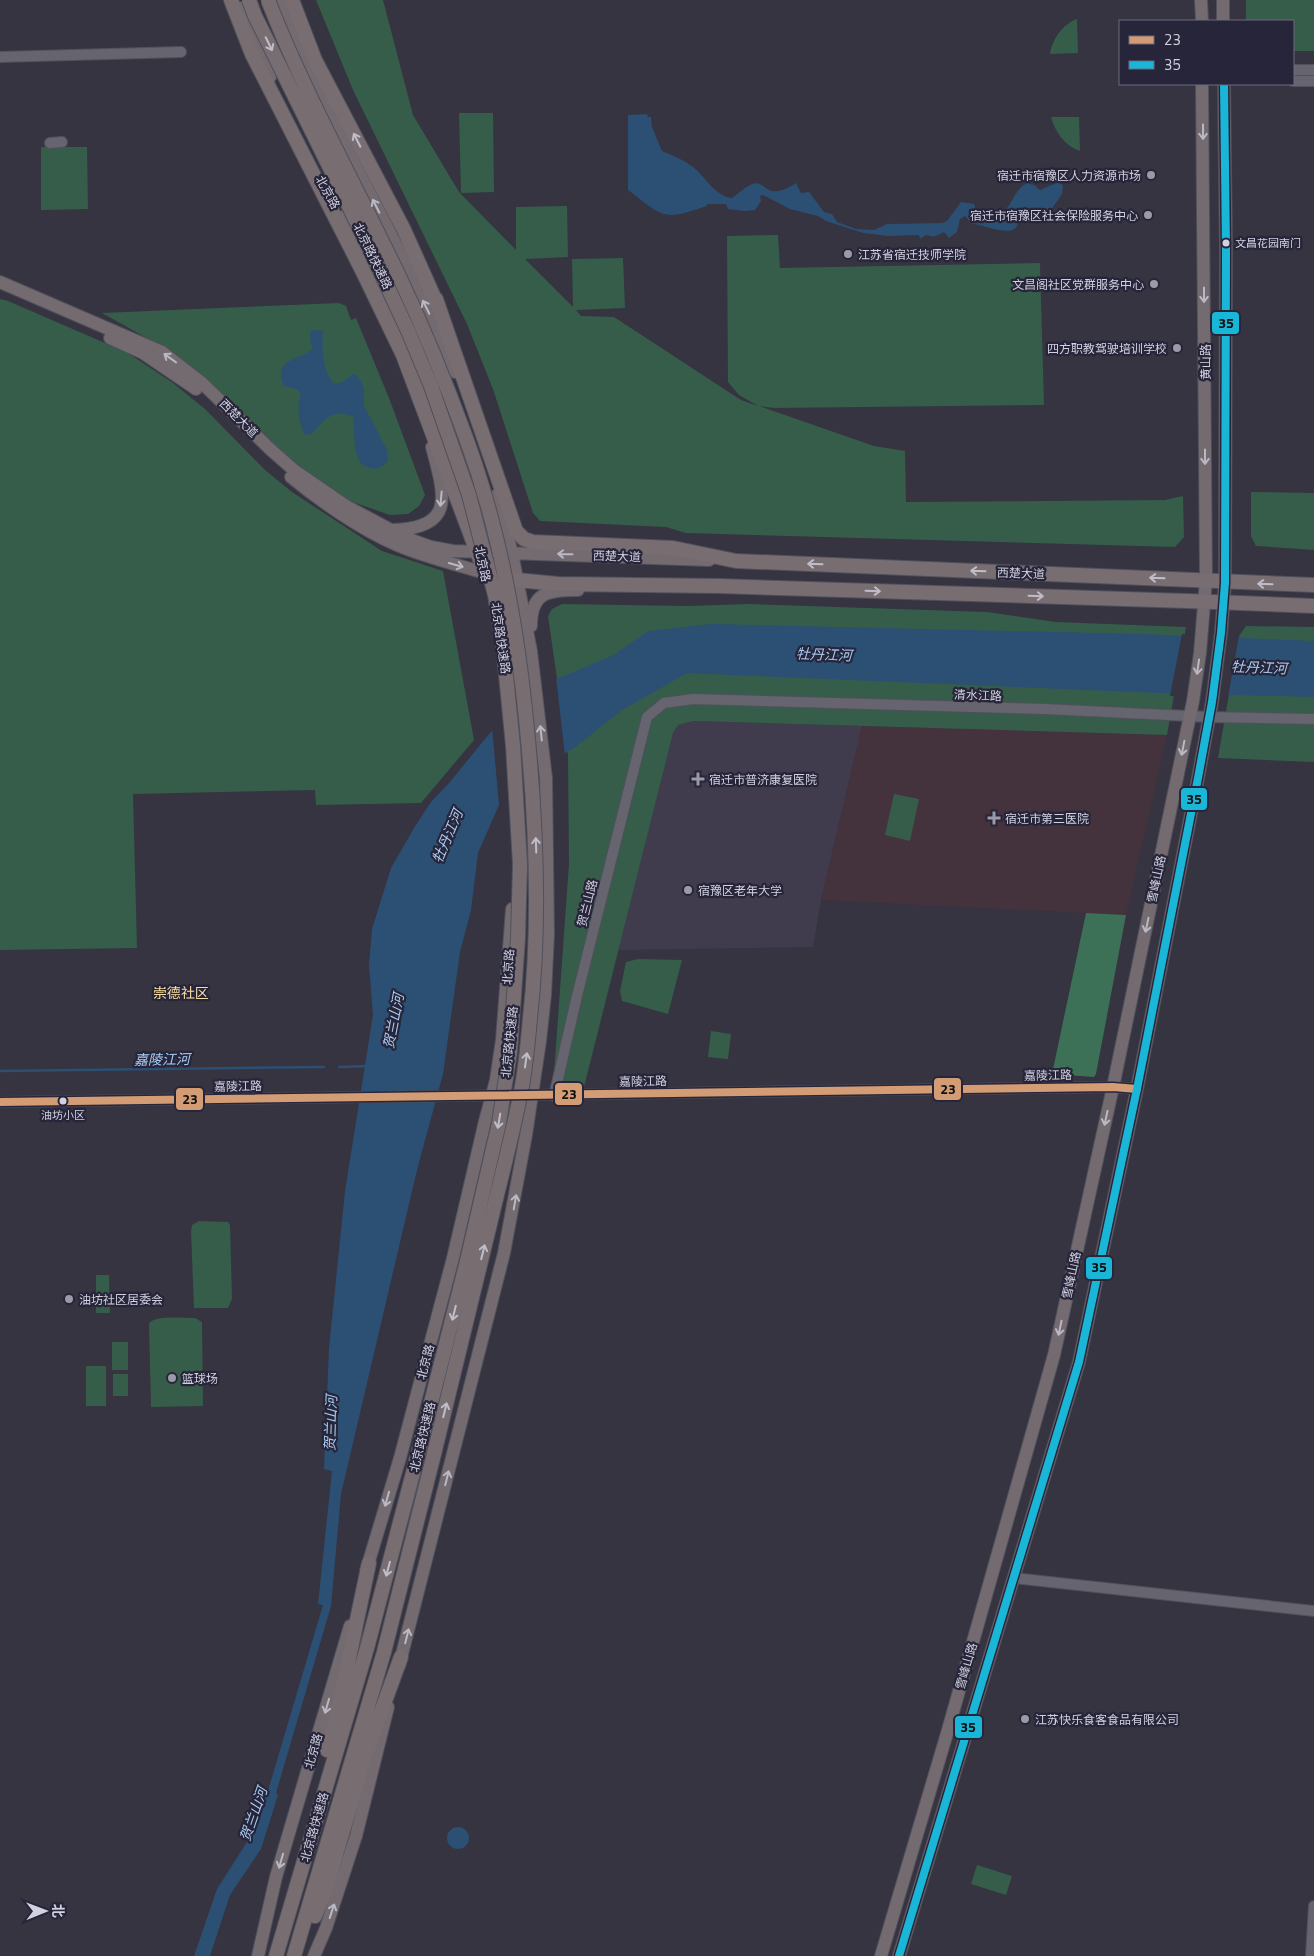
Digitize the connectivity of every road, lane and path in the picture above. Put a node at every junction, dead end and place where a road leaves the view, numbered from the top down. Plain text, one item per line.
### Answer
1 (231, 0) edge
2 (238, 0) edge
3 (249, 0) edge
4 (268, 0) edge
5 (279, 0) edge
6 (292, 0) edge
7 (1202, 0) edge
8 (1222, 0) edge
9 (1202, 20) edge
10 (1223, 20) edge
11 (181, 52) dead end
12 (0, 57) edge
13 (1294, 70) edge
14 (1314, 70) edge
15 (1314, 80) edge
16 (1294, 81) edge
17 (1202, 85) edge
18 (1224, 85) edge
19 (62, 142) dead end
20 (50, 143) dead end
21 (0, 282) edge
22 (0, 290) edge
23 (454, 353) junction
24 (420, 401) junction
25 (489, 465) junction
26 (393, 530) junction
27 (478, 552) junction
28 (512, 553) junction
29 (736, 561) junction
30 (485, 573) junction
31 (517, 580) junction
32 (1206, 580) junction
33 (1224, 583) junction
34 (1314, 585) edge
35 (737, 586) junction
36 (1205, 601) junction
37 (1224, 604) junction
38 (1314, 606) edge
39 (531, 651) junction
40 (1190, 716) junction
41 (647, 717) joint
42 (1209, 717) junction
43 (1314, 719) edge
44 (1113, 1087) junction
45 (1137, 1090) junction
46 (531, 1095) junction
47 (492, 1096) junction
48 (554, 1096) junction
49 (0, 1102) edge
50 (369, 1563) junction
51 (1013, 1578) junction
52 (1314, 1611) edge
53 (401, 1657) junction
54 (1314, 1906) edge
55 (278, 1949) edge
56 (258, 1956) edge
57 (294, 1956) edge
58 (298, 1956) edge
59 (314, 1956) edge
60 (880, 1956) edge
61 (899, 1956) edge
62 (1311, 1956) edge

1 - 24 highway
2 - 27 main road, 北京路
3 -> 55 highway, 北京路快速路, bridge
57 -> 4 highway, 北京路快速路, bridge
25 -> 5 main road
23 -> 6 highway
7 - 9 main road
8 - 10 main road
11 - 12 street
13 - 14 street
15 - 16 street
17 -> 32 main road, 黄山路
18 - 33 main road, 黄山路
19 - 20 street
26 -> 21 main road, 西楚大道
22 -> 30 main road, 西楚大道
23 - 25 highway
23 - 29 highway
24 -> 26 main road
24 - 27 highway
25 - 28 main road
26 - 27 main road, 西楚大道
27 - 28 main road, 西楚大道
27 - 30 highway
29 -> 28 main road, 西楚大道
28 - 31 main road
32 -> 29 highway, 西楚大道
30 - 31 highway, 西楚大道
30 - 47 main road, 北京路, bridge
31 - 35 highway, 西楚大道
31 - 39 main road
32 - 33 highway, 西楚大道
32 - 36 main road, 雪峰山路
34 -> 33 highway, 西楚大道
33 - 37 main road, 黄山路
35 -> 36 highway, 西楚大道
35 - 39 main road
36 - 37 highway
36 -> 40 main road, 雪峰山路
37 - 38 highway
37 - 42 main road, 雪峰山路
46 -> 39 main road
40 - 41 street, 清水江路
40 - 42 street, 清水江路
40 -> 44 main road, 雪峰山路
41 - 48 street, 贺兰山路
42 - 43 street, 清水江路
42 - 45 main road, 雪峰山路
44 - 45 street, 嘉陵江路
44 - 48 street, 嘉陵江路
44 -> 60 main road, 雪峰山路
45 - 51 main road, 雪峰山路
46 - 47 street, 嘉陵江路
46 - 48 street, 嘉陵江路
53 -> 46 main road
47 - 49 street, 嘉陵江路
47 -> 50 main road, 北京路
50 - 55 highway
50 -> 56 main road, 北京路
51 - 52 street
51 - 61 main road, 雪峰山路
53 - 58 highway
59 -> 53 main road
54 - 62 street

